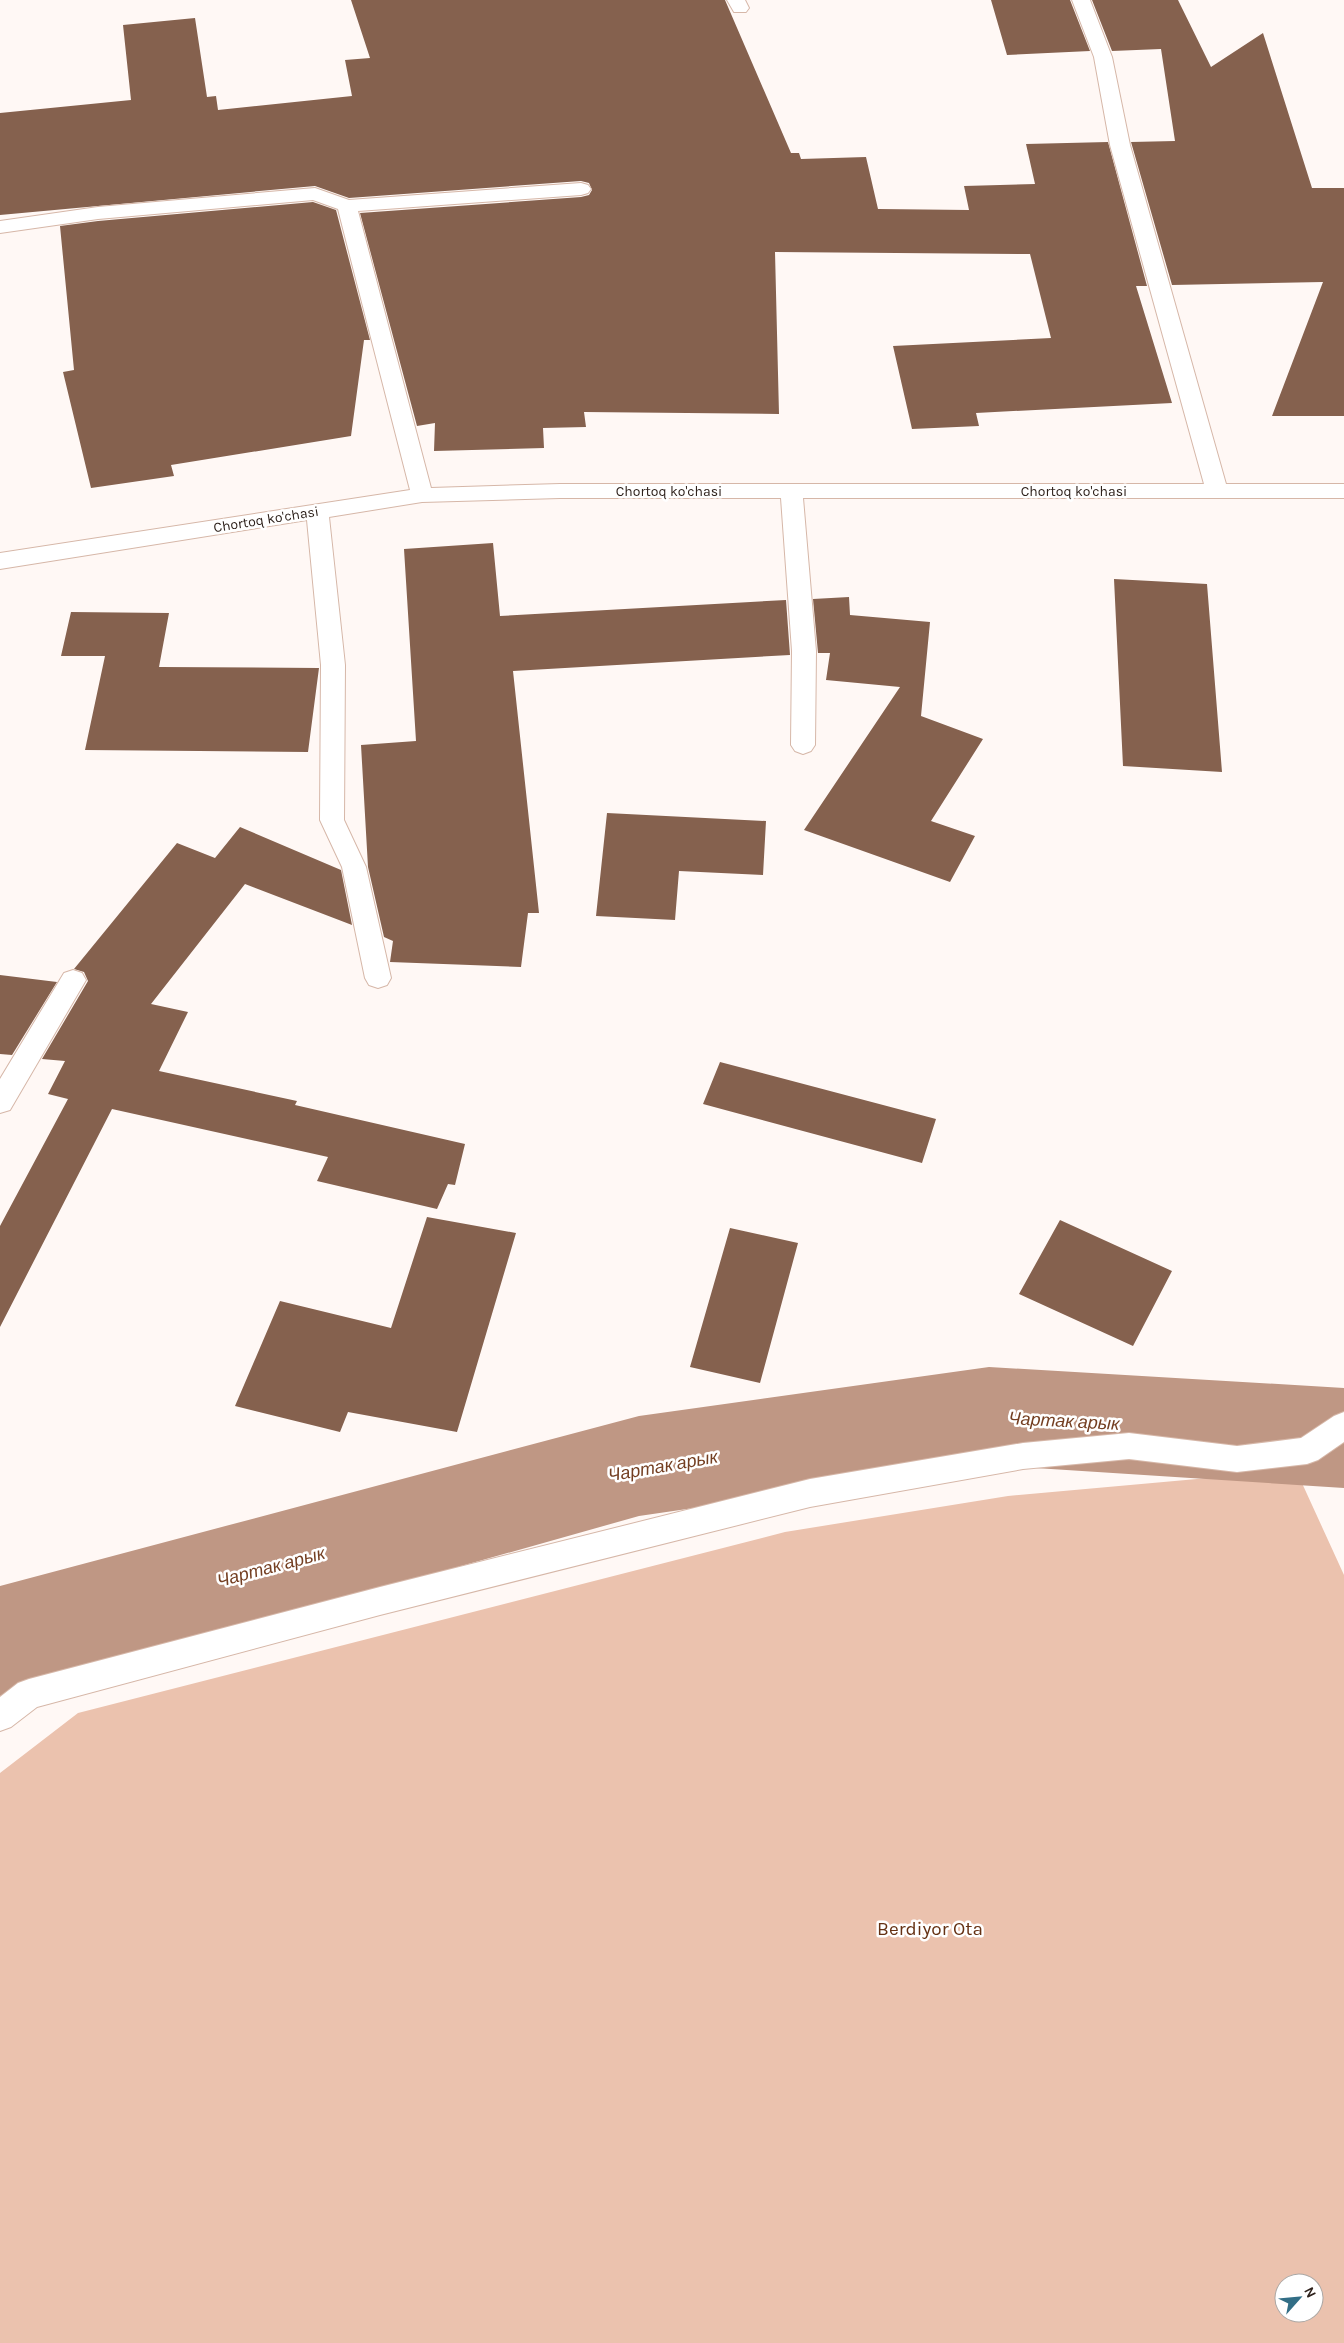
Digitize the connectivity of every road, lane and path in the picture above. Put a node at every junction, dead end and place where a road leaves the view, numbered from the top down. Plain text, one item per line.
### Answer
1 (1081, 0) edge
2 (581, 189) dead end
3 (347, 206) junction
4 (0, 227) edge
5 (1217, 490) junction
6 (791, 491) junction
7 (1344, 491) edge
8 (422, 495) junction
9 (317, 511) junction
10 (0, 561) edge
11 (803, 746) dead end
12 (378, 978) dead end
13 (73, 980) dead end
14 (0, 1102) edge
15 (1344, 1425) edge
16 (0, 1716) edge

1 - 5 street
2 - 3 street
3 - 4 street
3 - 8 street
5 - 6 street, Chortoq ko'chasi
5 - 7 street, Chortoq ko'chasi
6 - 8 street, Chortoq ko'chasi
6 - 11 street
8 - 9 street, Chortoq ko'chasi
9 - 10 street, Chortoq ko'chasi
9 - 12 street
13 - 14 street
15 - 16 street

